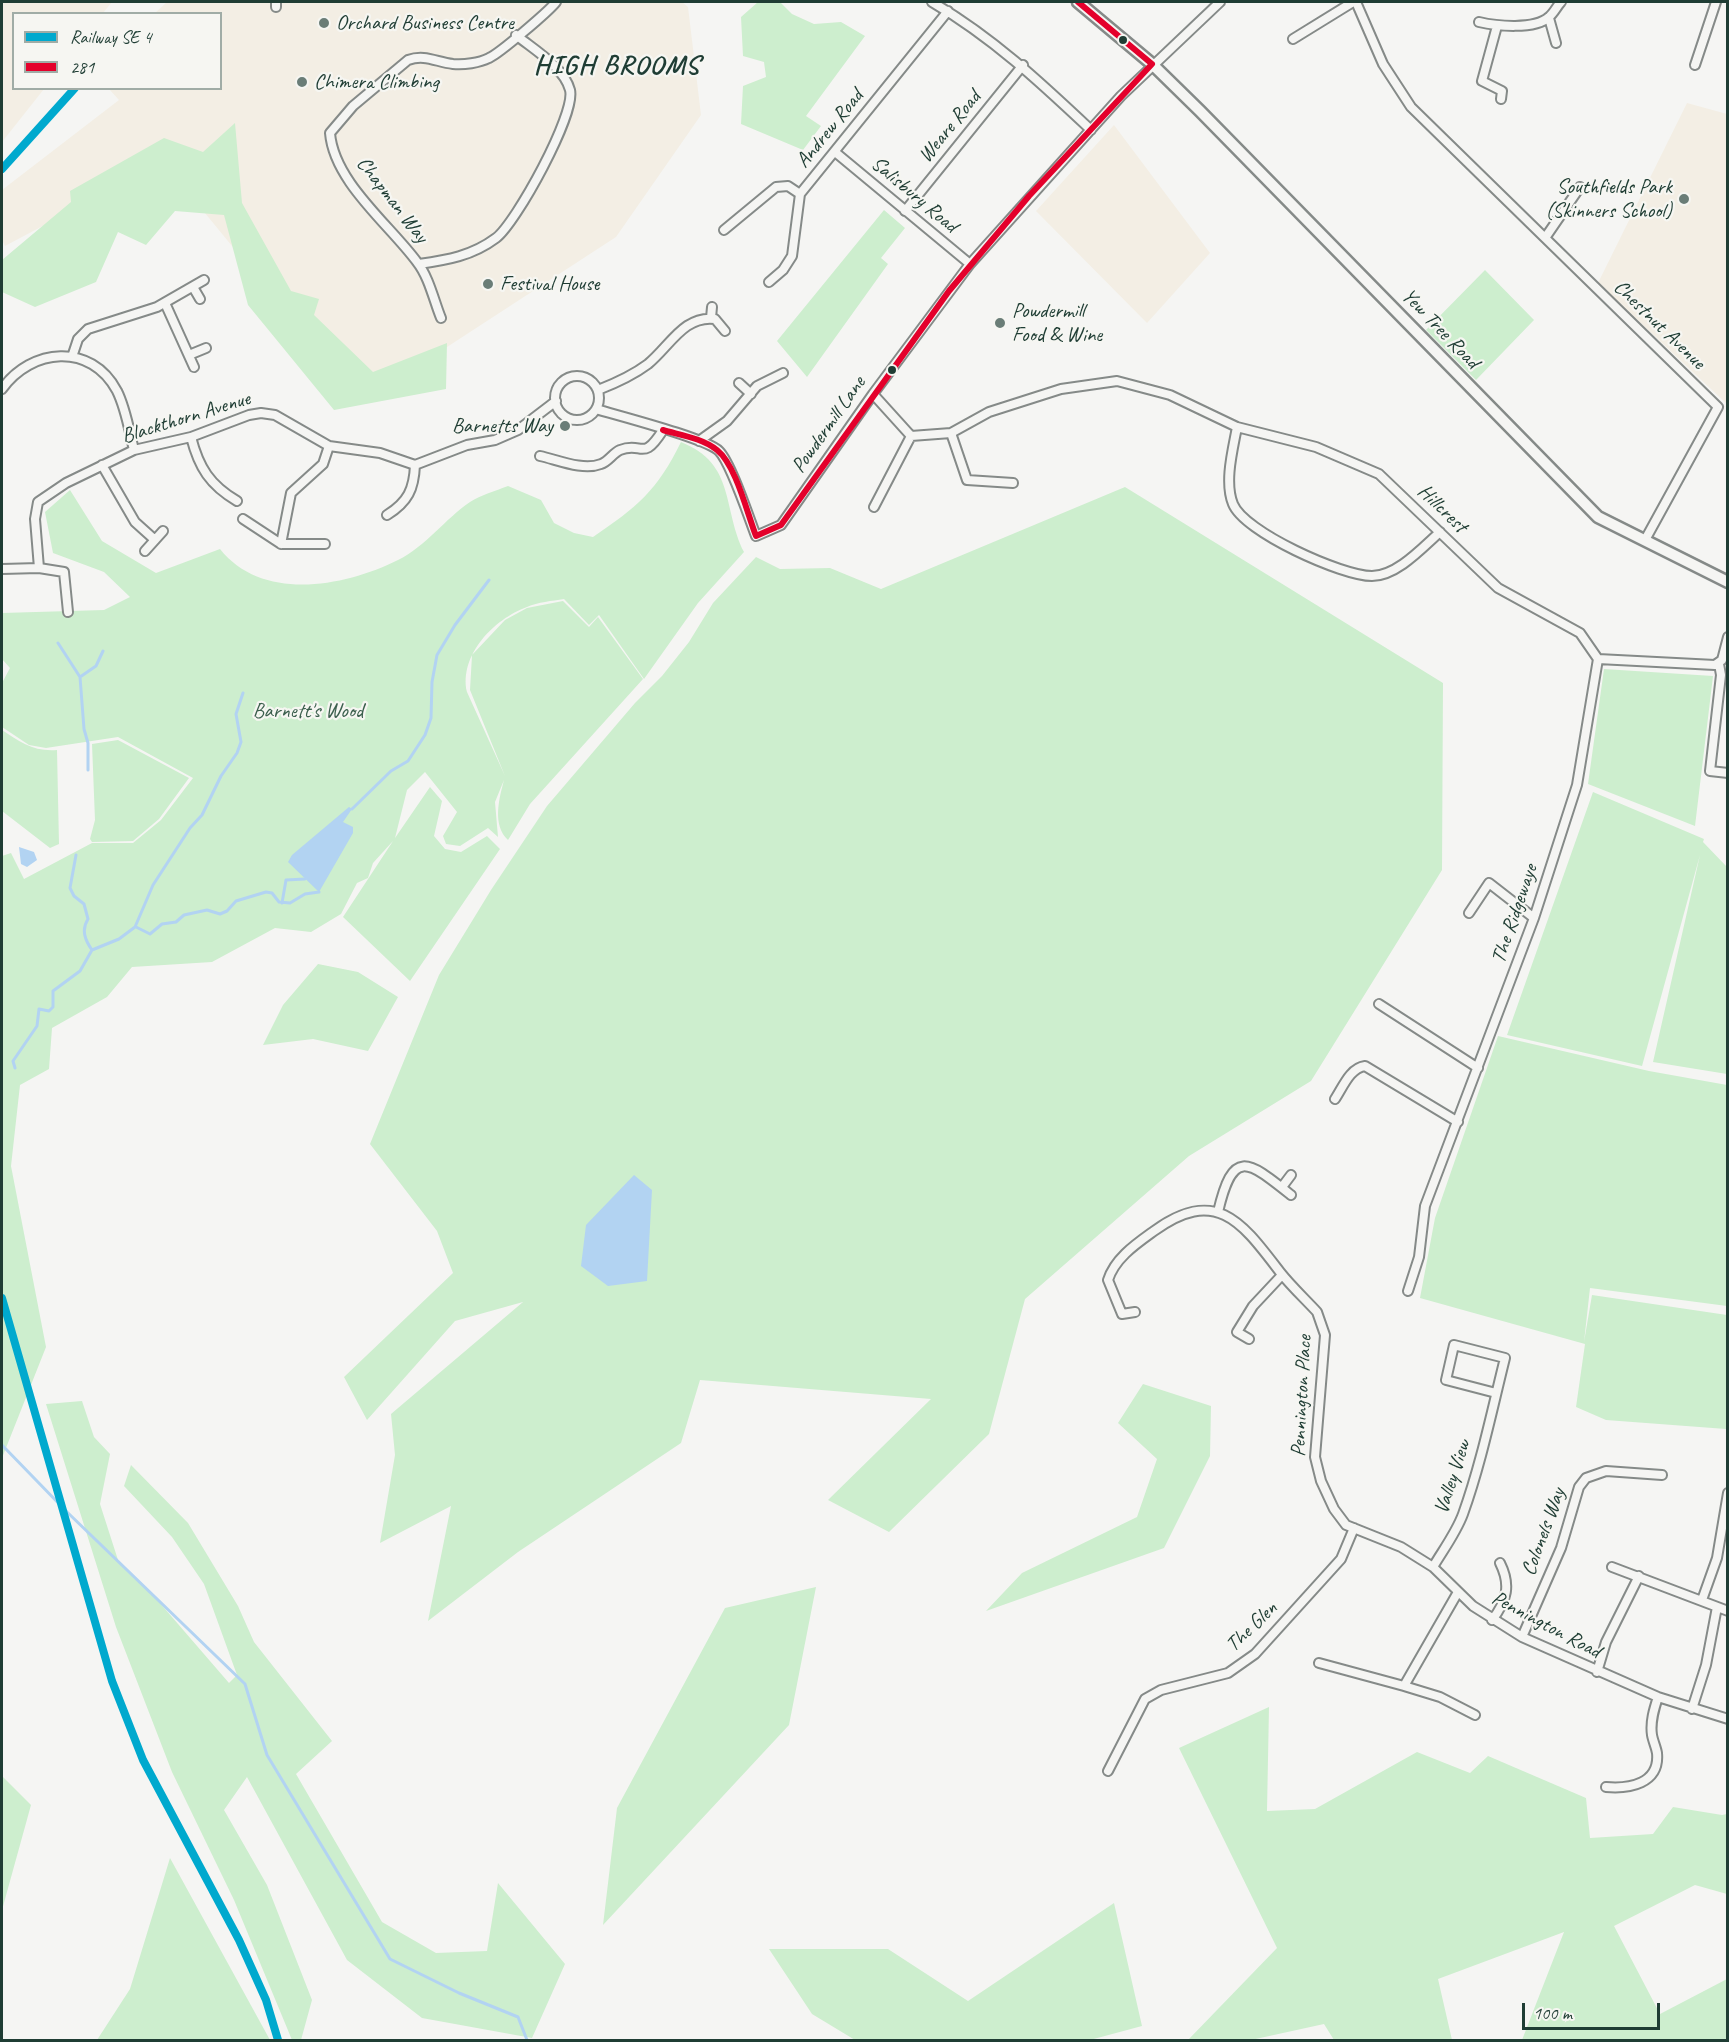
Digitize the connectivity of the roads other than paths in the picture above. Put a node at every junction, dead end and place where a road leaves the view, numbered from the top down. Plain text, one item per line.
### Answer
1 (556, 2) edge
2 (932, 2) edge
3 (1078, 2) edge
4 (1217, 2) edge
5 (1354, 2) edge
6 (1560, 2) edge
7 (1716, 2) edge
8 (948, 11) junction
9 (1549, 18) junction
10 (1479, 22) dead end
11 (1497, 26) junction
12 (516, 35) junction
13 (1293, 39) dead end
14 (1556, 43) dead end
15 (1152, 64) junction
16 (1023, 65) junction
17 (1695, 65) dead end
18 (1501, 99) dead end
19 (1091, 130) junction
20 (835, 152) junction
21 (1580, 187) dead end
22 (800, 194) junction
23 (905, 211) junction
24 (724, 230) dead end
25 (1545, 238) junction
26 (419, 264) junction
27 (970, 264) junction
28 (204, 280) dead end
29 (769, 282) dead end
30 (193, 287) junction
31 (200, 299) dead end
32 (165, 303) junction
33 (712, 307) dead end
34 (441, 318) dead end
35 (711, 318) junction
36 (725, 331) dead end
37 (206, 348) dead end
38 (189, 355) junction
39 (72, 357) junction
40 (194, 367) dead end
41 (783, 373) dead end
42 (739, 383) dead end
43 (2, 389) edge
44 (598, 390) junction
45 (751, 393) junction
46 (873, 394) junction
47 (556, 401) junction
48 (596, 409) junction
49 (1238, 427) junction
50 (663, 430) junction
51 (951, 433) junction
52 (911, 436) junction
53 (191, 437) junction
54 (699, 441) junction
55 (329, 447) junction
56 (134, 450) junction
57 (540, 456) dead end
58 (102, 465) junction
59 (415, 465) junction
60 (1013, 483) dead end
61 (237, 501) dead end
62 (874, 507) dead end
63 (387, 515) dead end
64 (243, 519) dead end
65 (163, 531) dead end
66 (1440, 532) junction
67 (155, 540) junction
68 (1644, 540) junction
69 (280, 544) junction
70 (325, 544) dead end
71 (145, 551) dead end
72 (39, 568) junction
73 (2, 569) edge
74 (1728, 582) edge
75 (68, 612) dead end
76 (1728, 637) edge
77 (1598, 659) junction
78 (1719, 664) junction
79 (1728, 773) edge
80 (1468, 914) dead end
81 (1534, 918) junction
82 (1379, 1004) dead end
83 (1478, 1068) junction
84 (1335, 1099) dead end
85 (1458, 1122) junction
86 (1291, 1175) dead end
87 (1282, 1187) junction
88 (1291, 1195) dead end
89 (1218, 1212) junction
90 (1282, 1275) junction
91 (1408, 1291) dead end
92 (1135, 1311) dead end
93 (1249, 1339) dead end
94 (1496, 1393) junction
95 (1662, 1475) dead end
96 (1321, 1481) joint
97 (1728, 1493) edge
98 (1354, 1528) junction
99 (1500, 1563) dead end
100 (1433, 1567) junction
101 (1612, 1567) dead end
102 (1639, 1576) junction
103 (1458, 1592) junction
104 (1702, 1600) junction
105 (1717, 1607) junction
106 (1728, 1611) edge
107 (1492, 1620) junction
108 (1522, 1638) junction
109 (1319, 1663) dead end
110 (1597, 1672) junction
111 (1404, 1686) junction
112 (1658, 1697) junction
113 (1692, 1710) junction
114 (1475, 1715) dead end
115 (1728, 1719) edge
116 (1108, 1771) dead end
117 (1606, 1787) dead end

1 - 12 street, Chapman Way
2 - 8 street
3 - 15 street, Yew Tree Road
4 - 15 street, Powdermill Lane
5 - 13 street
5 - 25 street, Chestnut Avenue
6 - 9 street
7 - 17 street
8 - 16 street
8 - 20 street, Andrew Road
9 - 11 street
9 - 14 street
10 - 11 street
11 - 18 street
12 - 26 street, Chapman Way
12 - 26 street, Chapman Way
15 - 19 street, Powdermill Lane
15 - 68 street, Yew Tree Road
16 - 19 street
16 - 23 street, Weare Road
19 - 27 street, Powdermill Lane
20 - 22 street, Andrew Road
20 - 23 street, Salisbury Road
21 - 25 street
22 - 24 street
22 - 29 street, Andrew Road
23 - 27 street, Salisbury Road
25 - 68 street, Chestnut Avenue
26 - 34 street, Chapman Way
27 - 46 street, Powdermill Lane
28 - 30 street
30 - 31 street
30 - 32 street
32 - 38 street
32 - 39 street
33 - 35 street
35 - 36 street
35 - 44 street
37 - 38 street
38 - 40 street
39 - 43 street
39 - 56 street
41 - 45 street
42 - 45 street
44 - 47 street
44 - 48 street
45 - 54 street
46 - 52 street
46 - 54 street, Powdermill Lane
47 - 48 street
47 - 59 street
48 - 50 street, Powdermill Lane
49 - 51 street, Hillcrest
49 - 66 street, Hillcrest
49 - 66 street
50 - 54 street, Powdermill Lane
50 - 57 street
51 - 52 street
51 - 60 street
52 - 62 street
53 - 55 street, Blackthorn Avenue
53 - 56 street, Blackthorn Avenue
53 - 61 street
55 - 59 street, Blackthorn Avenue
55 - 69 street
56 - 58 street, Blackthorn Avenue
58 - 67 street
58 - 72 street, Blackthorn Avenue
59 - 63 street
64 - 69 street
65 - 67 street
66 - 77 street, Hillcrest
67 - 71 street
68 - 74 street, Yew Tree Road
69 - 70 street
72 - 73 street
72 - 75 street
76 - 78 street
77 - 78 street
77 - 81 street, The Ridgewaye
78 - 79 street
80 - 81 street
81 - 83 street, The Ridgewaye
82 - 83 street
83 - 85 street, The Ridgewaye
84 - 85 street
85 - 91 street, The Ridgewaye
86 - 87 street
87 - 88 street
87 - 89 street
89 - 90 street, Pennington Place
89 - 92 street
90 - 93 street
90 - 96 street, Pennington Place
94 - 94 street, Valley View
94 - 100 street, Valley View
95 - 108 street, Colonels Way
96 - 98 street, Pennington Road
97 - 104 street
98 - 100 street, Pennington Road
98 - 116 street, The Glen
99 - 107 street
100 - 103 street, Pennington Road
101 - 102 street
102 - 104 street
102 - 110 street
103 - 107 street, Pennington Road
103 - 111 street
104 - 105 street
105 - 106 street
105 - 113 street
107 - 108 street, Pennington Road
108 - 110 street, Pennington Road
109 - 111 street
110 - 112 street, Pennington Road
111 - 114 street
112 - 113 street, Pennington Road
112 - 117 street
113 - 115 street, Pennington Road

